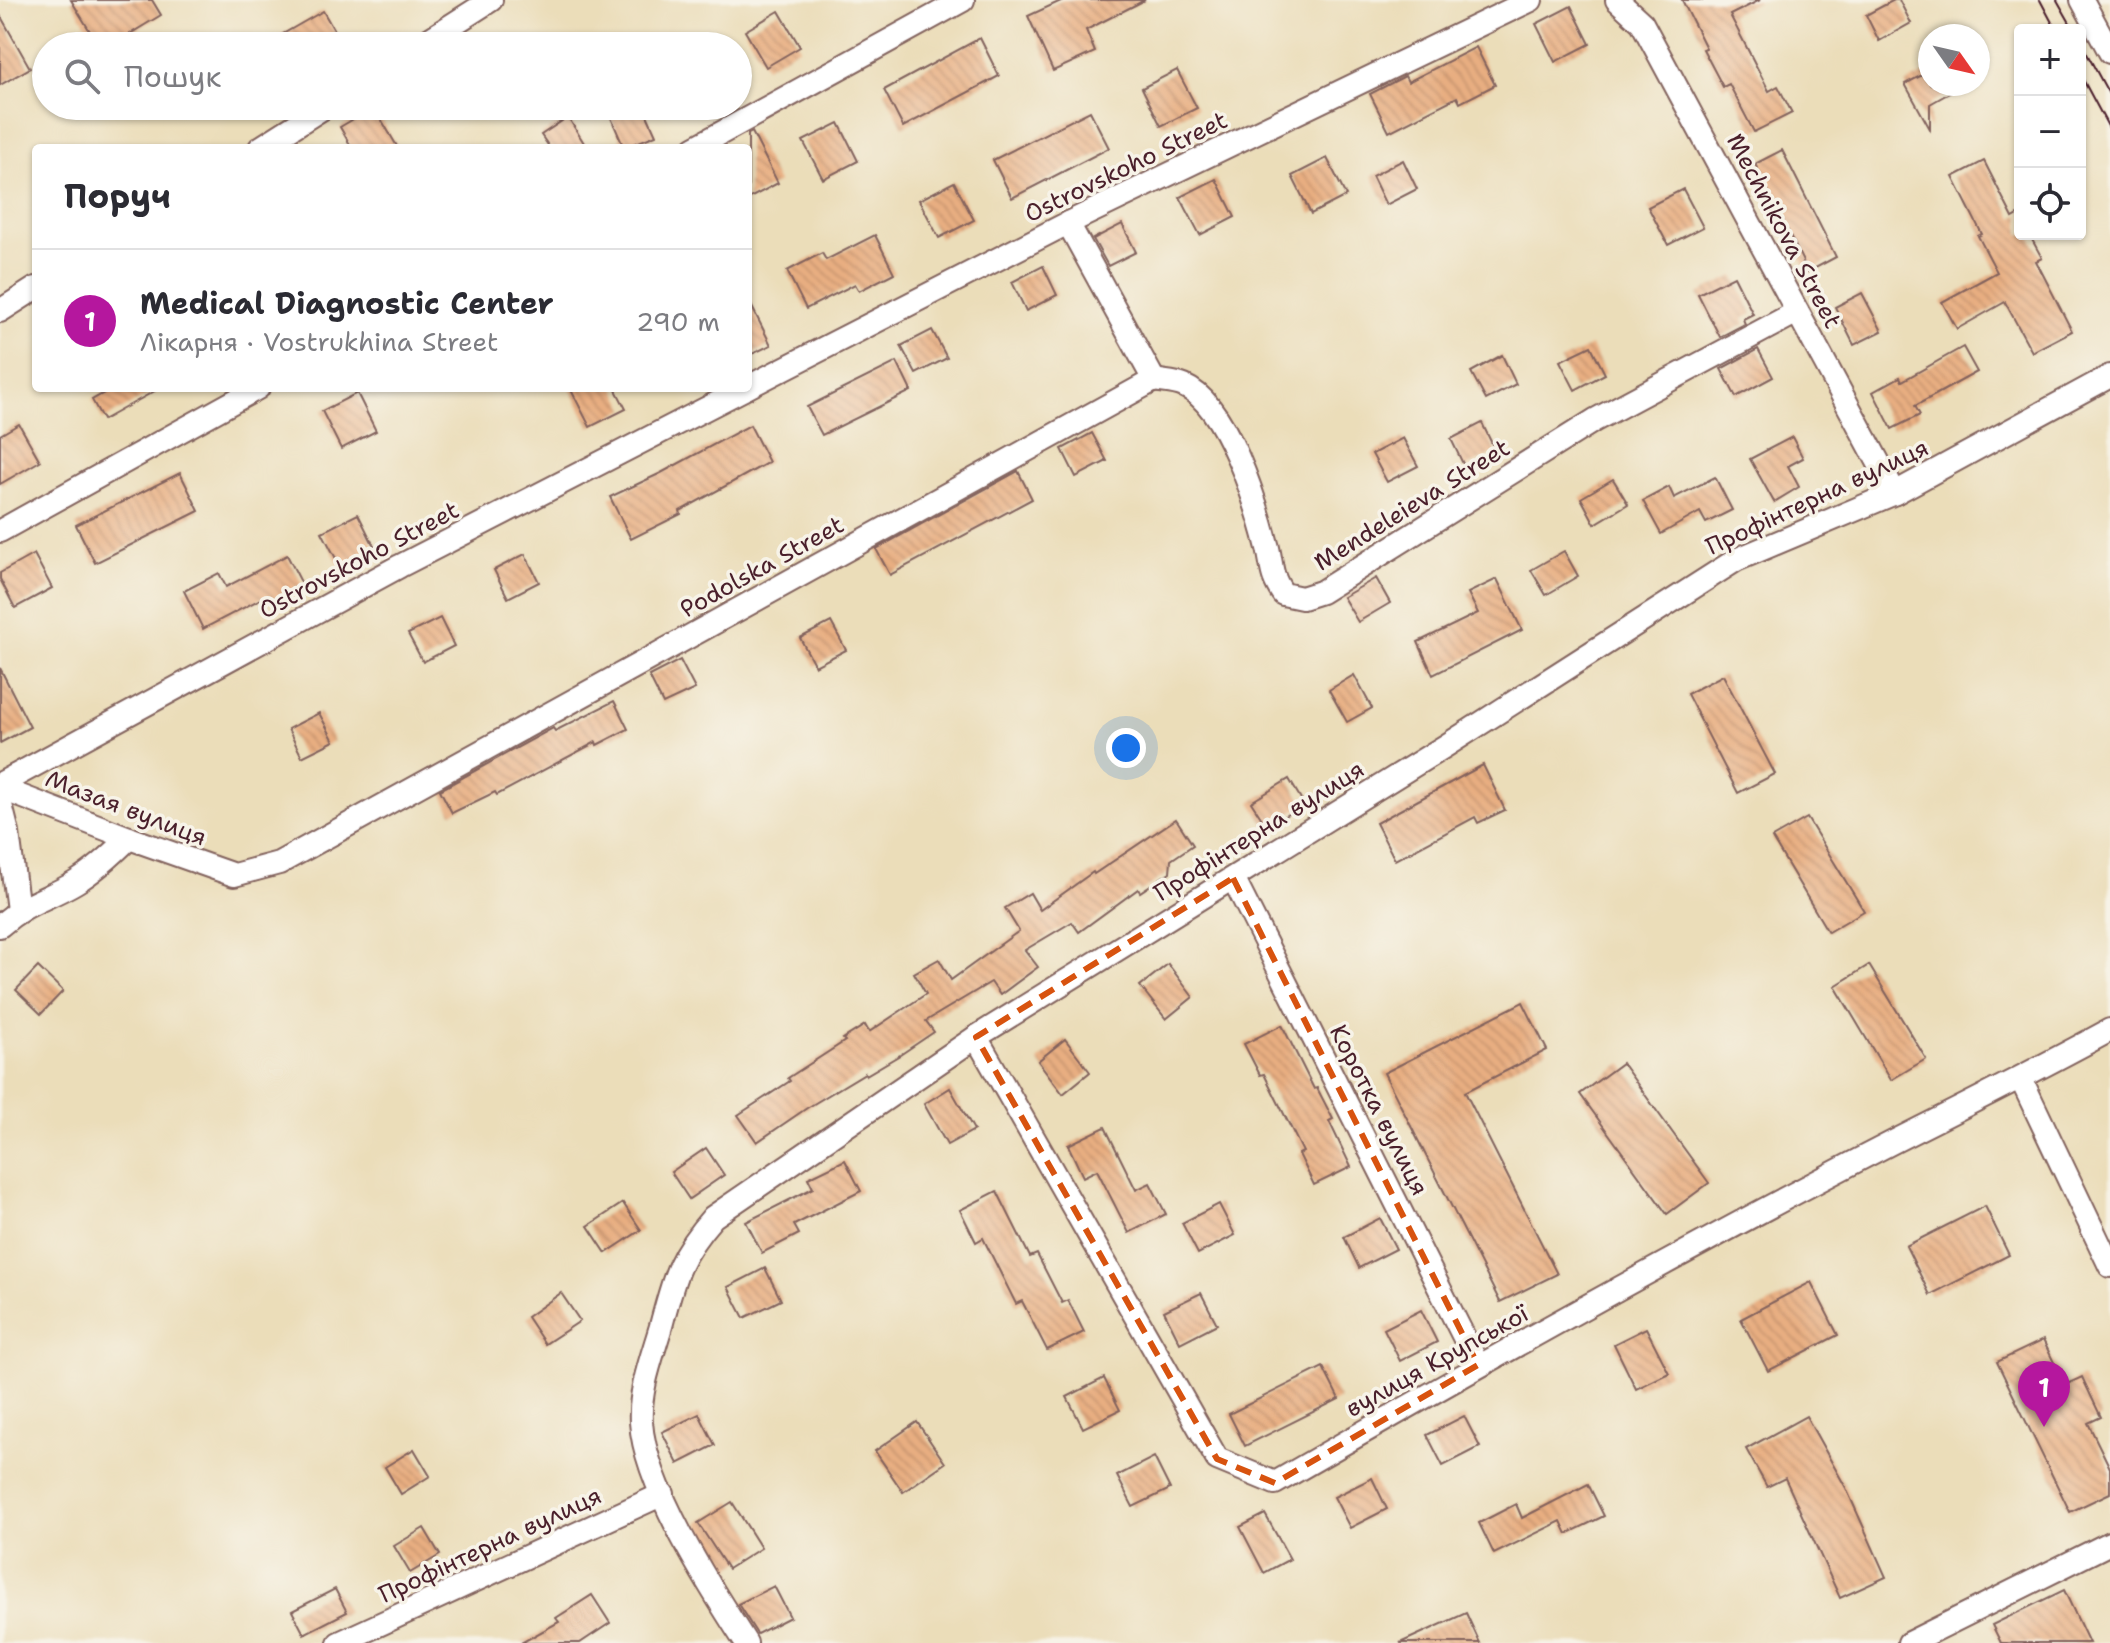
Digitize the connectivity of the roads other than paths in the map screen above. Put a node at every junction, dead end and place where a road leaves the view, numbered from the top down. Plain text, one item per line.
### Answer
1 (491, 0) edge
2 (963, 0) edge
3 (1531, 0) edge
4 (1617, 0) edge
5 (2082, 0) edge
6 (441, 32) edge
7 (2110, 52) edge
8 (752, 116) edge
9 (304, 120) edge
10 (745, 120) edge
11 (266, 144) edge
12 (701, 144) edge
13 (1068, 223) junction
14 (32, 291) edge
15 (0, 311) edge
16 (1797, 312) junction
17 (2110, 376) edge
18 (1154, 380) junction
19 (752, 385) edge
20 (251, 392) edge
21 (739, 392) edge
22 (1895, 493) junction
23 (0, 531) edge
24 (0, 786) edge
25 (0, 801) edge
26 (129, 838) junction
27 (234, 875) joint
28 (1233, 878) junction
29 (18, 910) junction
30 (0, 926) edge
31 (2110, 1030) edge
32 (976, 1037) junction
33 (2021, 1079) junction
34 (2110, 1266) edge
35 (1478, 1365) junction
36 (665, 1500) junction
37 (2110, 1543) edge
38 (339, 1643) edge
39 (746, 1643) edge
40 (1909, 1643) edge

1 - 6 street
2 - 8 street
3 - 13 street, Ostrovskoho Street
4 - 16 street, Mechnikova Street
5 - 7 street
9 - 11 street
10 - 12 street
13 - 18 street
13 - 19 street, Ostrovskoho Street
14 - 15 street
16 - 18 street, Mendeleieva Street
16 - 22 street, Mechnikova Street
17 - 22 street, Профінтерна вулиця
18 - 27 street, Podolska Street
20 - 23 street
21 - 24 street, Ostrovskoho Street
22 - 28 street, Профінтерна вулиця
24 - 26 street, Мазая вулиця
25 - 29 street
26 - 27 street, Мазая вулиця
26 - 29 street
28 - 32 street, Профінтерна вулиця
28 - 35 street, Коротка вулиця
29 - 30 street
31 - 33 street, вулиця Крупської
32 - 35 street, вулиця Крупської
32 - 36 street, Профінтерна вулиця
33 - 34 street
33 - 35 street, вулиця Крупської
36 - 38 street, Профінтерна вулиця
36 - 39 street
37 - 40 street

